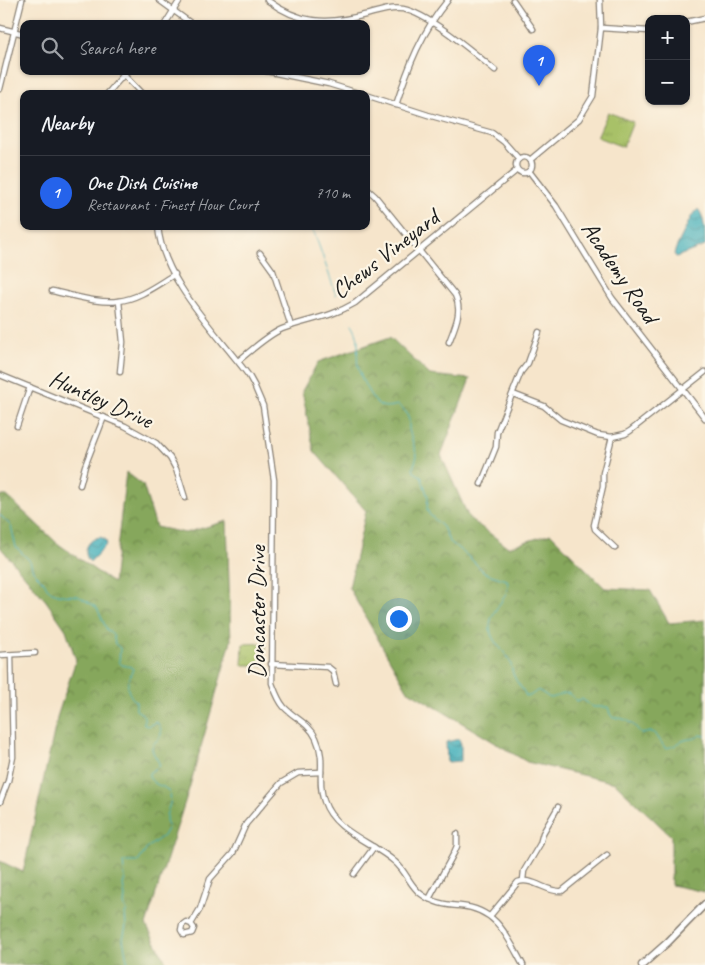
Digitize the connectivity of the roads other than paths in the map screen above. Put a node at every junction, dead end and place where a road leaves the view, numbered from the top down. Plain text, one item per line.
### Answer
1 (22, 0) edge
2 (159, 0) edge
3 (180, 0) edge
4 (267, 0) edge
5 (448, 0) edge
6 (513, 0) edge
7 (600, 0) edge
8 (173, 10) junction
9 (705, 18) edge
10 (167, 20) edge
11 (187, 20) edge
12 (307, 20) edge
13 (343, 20) edge
14 (690, 21) edge
15 (431, 22) junction
16 (0, 28) edge
17 (601, 28) junction
18 (533, 29) dead end
19 (645, 31) edge
20 (14, 32) junction
21 (20, 33) edge
22 (496, 70) dead end
23 (121, 75) edge
24 (126, 75) edge
25 (285, 75) edge
26 (0, 89) edge
27 (110, 90) edge
28 (139, 90) edge
29 (348, 90) edge
30 (370, 96) edge
31 (396, 105) junction
32 (519, 159) junction
33 (530, 160) junction
34 (517, 170) junction
35 (529, 172) junction
36 (370, 192) edge
37 (159, 230) edge
38 (419, 250) junction
39 (260, 252) dead end
40 (175, 274) junction
41 (52, 291) dead end
42 (118, 301) junction
43 (291, 326) junction
44 (540, 332) dead end
45 (449, 342) dead end
46 (238, 361) junction
47 (120, 372) dead end
48 (705, 372) edge
49 (0, 375) edge
50 (30, 387) junction
51 (683, 390) junction
52 (512, 394) junction
53 (104, 417) junction
54 (705, 418) edge
55 (17, 426) dead end
56 (612, 437) junction
57 (480, 484) dead end
58 (80, 485) dead end
59 (184, 498) dead end
60 (615, 548) dead end
61 (35, 653) dead end
62 (0, 655) edge
63 (11, 655) junction
64 (271, 664) junction
65 (336, 684) dead end
66 (321, 772) junction
67 (0, 802) edge
68 (558, 807) dead end
69 (457, 834) dead end
70 (374, 847) junction
71 (607, 855) dead end
72 (354, 874) dead end
73 (523, 880) junction
74 (429, 899) junction
75 (705, 904) edge
76 (490, 916) junction
77 (191, 924) dead end
78 (523, 965) edge
79 (642, 965) edge

1 - 20 street
2 - 8 street
3 - 8 street
4 - 12 street
5 - 15 street
6 - 18 street
7 - 17 street
8 - 10 street
8 - 11 street
9 - 14 street
13 - 15 street
15 - 22 street
15 - 31 street
16 - 20 street
17 - 19 street
17 - 33 street
20 - 21 street
20 - 26 street
23 - 27 street
24 - 28 street
25 - 29 street
30 - 31 street
31 - 32 street
32 - 33 street
32 - 34 street
33 - 35 street
34 - 35 street
34 - 38 street, Chews Vineyard
35 - 51 street, Academy Road
36 - 38 street
37 - 40 street, Doncaster Drive
38 - 43 street, Chews Vineyard
38 - 45 street
39 - 43 street
40 - 42 street
40 - 46 street, Doncaster Drive
41 - 42 street
42 - 47 street
43 - 46 street, Chews Vineyard
44 - 52 street
46 - 64 street, Doncaster Drive
48 - 51 street
49 - 50 street, Huntley Drive
50 - 53 street, Huntley Drive
50 - 55 street
51 - 54 street, Academy Road
51 - 56 street
52 - 56 street
52 - 57 street
53 - 58 street
53 - 59 street, Huntley Drive
56 - 60 street
61 - 63 street
62 - 63 street
63 - 67 street
64 - 65 street
64 - 66 street, Doncaster Drive
66 - 70 street, Doncaster Drive
66 - 77 street
68 - 73 street
69 - 74 street
70 - 72 street
70 - 74 street, Doncaster Drive
71 - 73 street
73 - 76 street
74 - 76 street, Doncaster Drive
75 - 79 street
76 - 78 street, Doncaster Drive

